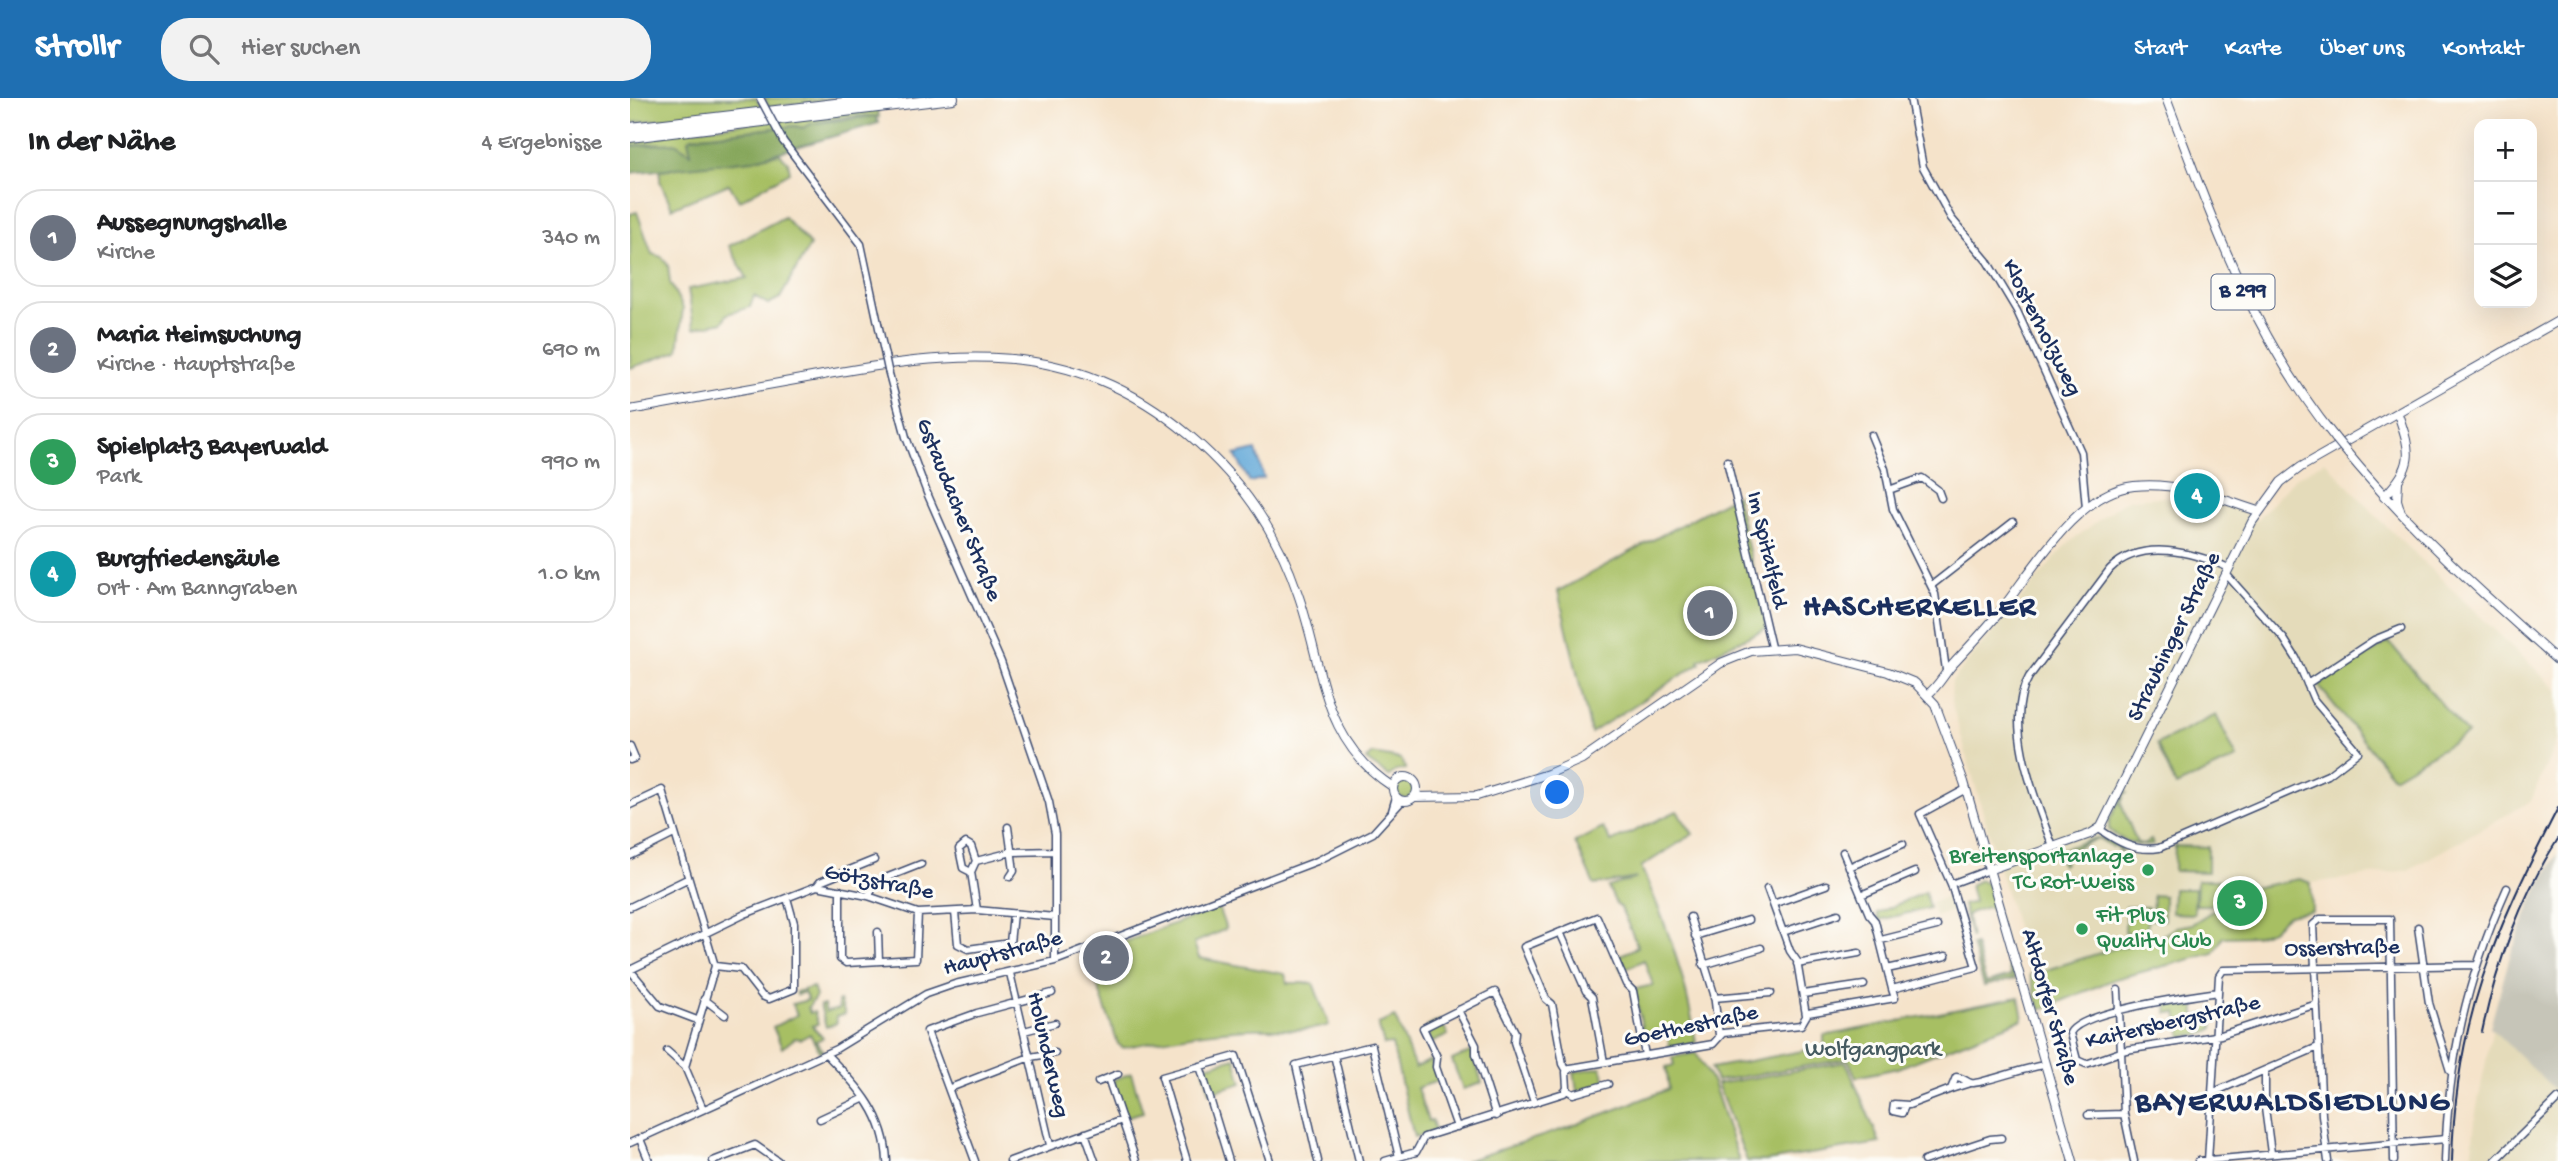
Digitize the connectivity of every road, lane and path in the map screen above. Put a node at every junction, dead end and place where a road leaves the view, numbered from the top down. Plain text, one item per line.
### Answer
1 (760, 98) edge
2 (886, 98) edge
3 (953, 98) edge
4 (1910, 98) edge
5 (2166, 98) edge
6 (630, 128) edge
7 (630, 137) edge
8 (2558, 321) edge
9 (2410, 407) junction
10 (630, 410) edge
11 (2398, 414) junction
12 (2379, 424) junction
13 (2404, 431) junction
14 (1871, 435) dead end
15 (1727, 461) dead end
16 (2398, 482) junction
17 (1889, 490) junction
18 (2384, 496) junction
19 (1941, 498) dead end
20 (2086, 508) junction
21 (2258, 511) junction
22 (2401, 514) junction
23 (2013, 522) dead end
24 (2228, 571) junction
25 (1932, 585) junction
26 (2401, 629) dead end
27 (1771, 647) junction
28 (2558, 661) edge
29 (1944, 673) junction
30 (2307, 684) junction
31 (1928, 690) junction
32 (630, 746) edge
33 (632, 759) edge
34 (1395, 784) junction
35 (1965, 786) junction
36 (1415, 794) junction
37 (1399, 799) junction
38 (630, 804) edge
39 (1008, 827) dead end
40 (2099, 829) junction
41 (674, 834) junction
42 (1903, 844) dead end
43 (2053, 847) junction
44 (1055, 851) junction
45 (1012, 852) junction
46 (1843, 852) dead end
47 (630, 856) edge
48 (874, 860) dead end
49 (976, 861) junction
50 (921, 864) dead end
51 (1849, 867) junction
52 (1991, 869) junction
53 (971, 872) junction
54 (1915, 872) dead end
55 (1010, 877) dead end
56 (687, 879) junction
57 (1951, 884) junction
58 (1826, 885) dead end
59 (817, 886) junction
60 (1768, 888) dead end
61 (2507, 888) dead end
62 (840, 890) junction
63 (1861, 895) junction
64 (868, 896) junction
65 (787, 898) junction
66 (1773, 904) junction
67 (630, 907) edge
68 (976, 910) junction
69 (955, 912) junction
70 (918, 913) junction
71 (1013, 914) junction
72 (1838, 914) dead end
73 (1055, 917) junction
74 (1690, 917) dead end
75 (1748, 920) dead end
76 (1937, 926) dead end
77 (2418, 927) dead end
78 (878, 932) dead end
79 (1560, 932) junction
80 (1783, 932) junction
81 (704, 934) junction
82 (1695, 936) junction
83 (1881, 940) junction
84 (1761, 948) dead end
85 (1858, 953) dead end
86 (1946, 956) dead end
87 (879, 961) junction
88 (1055, 961) junction
89 (1797, 964) junction
90 (1703, 965) junction
91 (2424, 965) junction
92 (2476, 965) junction
93 (715, 966) junction
94 (2391, 966) junction
95 (2316, 967) junction
96 (1887, 969) junction
97 (630, 970) edge
98 (1010, 973) junction
99 (1864, 985) dead end
100 (1892, 989) junction
101 (2118, 990) dead end
102 (2218, 992) junction
103 (1052, 993) dead end
104 (1771, 993) dead end
105 (1803, 994) junction
106 (1714, 998) junction
107 (704, 999) junction
108 (1017, 1002) junction
109 (2317, 1004) junction
110 (1458, 1010) junction
111 (2119, 1010) junction
112 (725, 1015) dead end
113 (1806, 1015) junction
114 (697, 1020) junction
115 (1055, 1023) dead end
116 (1024, 1031) junction
117 (1720, 1035) junction
118 (2216, 1036) junction
119 (2318, 1047) junction
120 (667, 1051) dead end
121 (2121, 1052) junction
122 (1055, 1053) dead end
123 (827, 1054) junction
124 (1334, 1055) junction
125 (1645, 1055) junction
126 (1030, 1057) junction
127 (1604, 1062) junction
128 (2045, 1065) junction
129 (1200, 1066) junction
130 (685, 1067) junction
131 (1567, 1071) junction
132 (2264, 1071) junction
133 (2450, 1072) junction
134 (1118, 1074) dead end
135 (1108, 1078) junction
136 (1098, 1082) dead end
137 (1608, 1084) dead end
138 (950, 1088) junction
139 (1567, 1090) junction
140 (2212, 1093) junction
141 (865, 1098) junction
142 (2558, 1099) edge
143 (1534, 1102) junction
144 (1905, 1106) dead end
145 (703, 1109) junction
146 (2124, 1114) junction
147 (1496, 1115) junction
148 (2088, 1115) dead end
149 (820, 1119) dead end
150 (1122, 1120) junction
151 (1457, 1127) junction
152 (1085, 1133) junction
153 (2001, 1138) dead end
154 (640, 1139) junction
155 (2446, 1139) junction
156 (630, 1143) edge
157 (2393, 1144) junction
158 (1050, 1145) junction
159 (2326, 1150) junction
160 (2276, 1156) edge
161 (1399, 1157) junction
162 (2208, 1160) edge
163 (649, 1161) edge
164 (713, 1161) edge
165 (778, 1161) edge
166 (887, 1161) edge
167 (975, 1161) edge
168 (1010, 1161) edge
169 (1095, 1161) edge
170 (1136, 1161) edge
171 (1187, 1161) edge
172 (1229, 1161) edge
173 (1270, 1161) edge
174 (1318, 1161) edge
175 (1359, 1161) edge
176 (1385, 1161) edge
177 (1924, 1161) edge
178 (2073, 1161) edge
179 (2134, 1161) edge
180 (2198, 1161) edge
181 (2328, 1161) edge
182 (2394, 1161) edge
183 (2445, 1161) edge
184 (2495, 1161) edge

1 - 44 street, Gstaudacher Straße, bridge
2 - 6 highway
3 - 7 highway
4 - 20 street, Klosterholzweg
5 - 18 main road, B 299, bridge
8 - 9 main road
9 - 11 main road
9 - 13 main road
10 - 34 main road
11 - 12 main road, Straubinger Straße
11 - 13 main road
12 - 13 main road
12 - 21 main road, Straubinger Straße
13 - 16 main road
14 - 17 street
15 - 27 street, Im Spitalfeld
16 - 18 main road
16 - 22 main road
17 - 19 street
17 - 25 street
18 - 22 main road, B 299
20 - 21 main road
20 - 29 main road
21 - 24 main road, Straubinger Straße
22 - 28 main road, B 299
23 - 25 street
24 - 30 street
24 - 40 main road, Straubinger Straße
24 - 43 street
25 - 29 street
26 - 30 street
27 - 31 main road
27 - 36 main road
29 - 31 main road
29 - 31 main road
30 - 40 street
31 - 35 main road, Altdorfer Straße
32 - 33 street
34 - 36 main road
34 - 37 main road
35 - 52 main road, Altdorfer Straße
35 - 57 street
36 - 37 main road
37 - 88 street, Hauptstraße
38 - 41 street
39 - 45 street
40 - 43 main road
41 - 47 street
41 - 56 street
42 - 51 street
43 - 52 main road
44 - 45 street
44 - 73 street, Gstaudacher Straße
45 - 49 street
45 - 55 street
46 - 51 street
48 - 59 street
49 - 53 street
49 - 53 street
50 - 64 street
51 - 63 street
52 - 57 street
52 - 128 main road, Altdorfer Straße
53 - 68 street
54 - 63 street
56 - 67 street
56 - 81 street
57 - 100 street, Goethestraße
58 - 66 street
59 - 62 street, Götzstraße
59 - 65 street, Götzstraße
60 - 66 street
61 - 92 street
62 - 64 street, Götzstraße
62 - 87 street
63 - 83 street
64 - 70 street, Götzstraße
65 - 81 street, Götzstraße
65 - 93 street
66 - 80 street
68 - 69 street, Götzstraße
68 - 71 street, Götzstraße
69 - 70 street, Götzstraße
69 - 71 street
70 - 87 street
71 - 73 street, Götzstraße
72 - 80 street
73 - 88 street, Gstaudacher Straße
74 - 82 street
75 - 82 street
76 - 83 street
77 - 91 street
78 - 87 street
79 - 125 street
79 - 127 street
79 - 131 street
80 - 89 street
81 - 93 street
81 - 97 street, Götzstraße
82 - 90 street
83 - 96 street
84 - 90 street
85 - 89 street
86 - 96 street
88 - 98 street, Hauptstraße
89 - 105 street
90 - 106 street
91 - 92 street, Osserstraße
91 - 94 street, Osserstraße
91 - 133 street
92 - 133 street
93 - 107 street
94 - 95 street, Osserstraße
94 - 95 street
94 - 157 street
95 - 102 street, Osserstraße
95 - 109 street
96 - 100 street
97 - 114 street
98 - 108 street, Holunderweg
98 - 123 street, Hauptstraße
99 - 105 street
100 - 113 street, Goethestraße
101 - 111 street
102 - 111 street
102 - 118 street
103 - 108 street
104 - 106 street
105 - 113 street
106 - 117 street
107 - 112 street
107 - 114 street
108 - 116 street, Holunderweg
108 - 138 street
109 - 118 street, Kaitersbergstraße
109 - 119 street
110 - 143 street
110 - 147 street
110 - 151 street
111 - 121 street
111 - 121 street, Kaitersbergstraße
113 - 117 street, Goethestraße
114 - 130 street
115 - 116 street
116 - 126 street, Holunderweg
117 - 125 street, Goethestraße
118 - 121 street, Kaitersbergstraße
118 - 140 street
119 - 132 street
119 - 159 street
120 - 130 street
121 - 146 street
122 - 126 street
123 - 141 street
123 - 145 street, Hauptstraße
124 - 161 street
124 - 174 street
124 - 175 street
125 - 127 street, Goethestraße
126 - 138 street
126 - 158 street, Holunderweg
127 - 131 street, Goethestraße
128 - 144 street
128 - 178 main road, Altdorfer Straße
129 - 171 street
129 - 172 street
129 - 173 street
130 - 145 street
131 - 139 street
132 - 140 street
132 - 160 street
133 - 155 street
134 - 135 street
135 - 136 street
135 - 150 street
137 - 139 street
138 - 167 street
139 - 143 street
140 - 162 street
141 - 149 street
141 - 166 street
142 - 184 street
143 - 147 street
145 - 154 street, Hauptstraße
146 - 148 street
146 - 179 street
147 - 151 street
150 - 152 street
150 - 170 street
151 - 161 street
152 - 158 street
152 - 169 street
153 - 177 street
154 - 156 street, Hauptstraße
154 - 163 street
155 - 157 street
155 - 183 street
157 - 159 street
157 - 182 street
158 - 168 street
159 - 160 street
159 - 181 street
160 - 162 street
161 - 176 street
162 - 180 street
164 - 165 street

